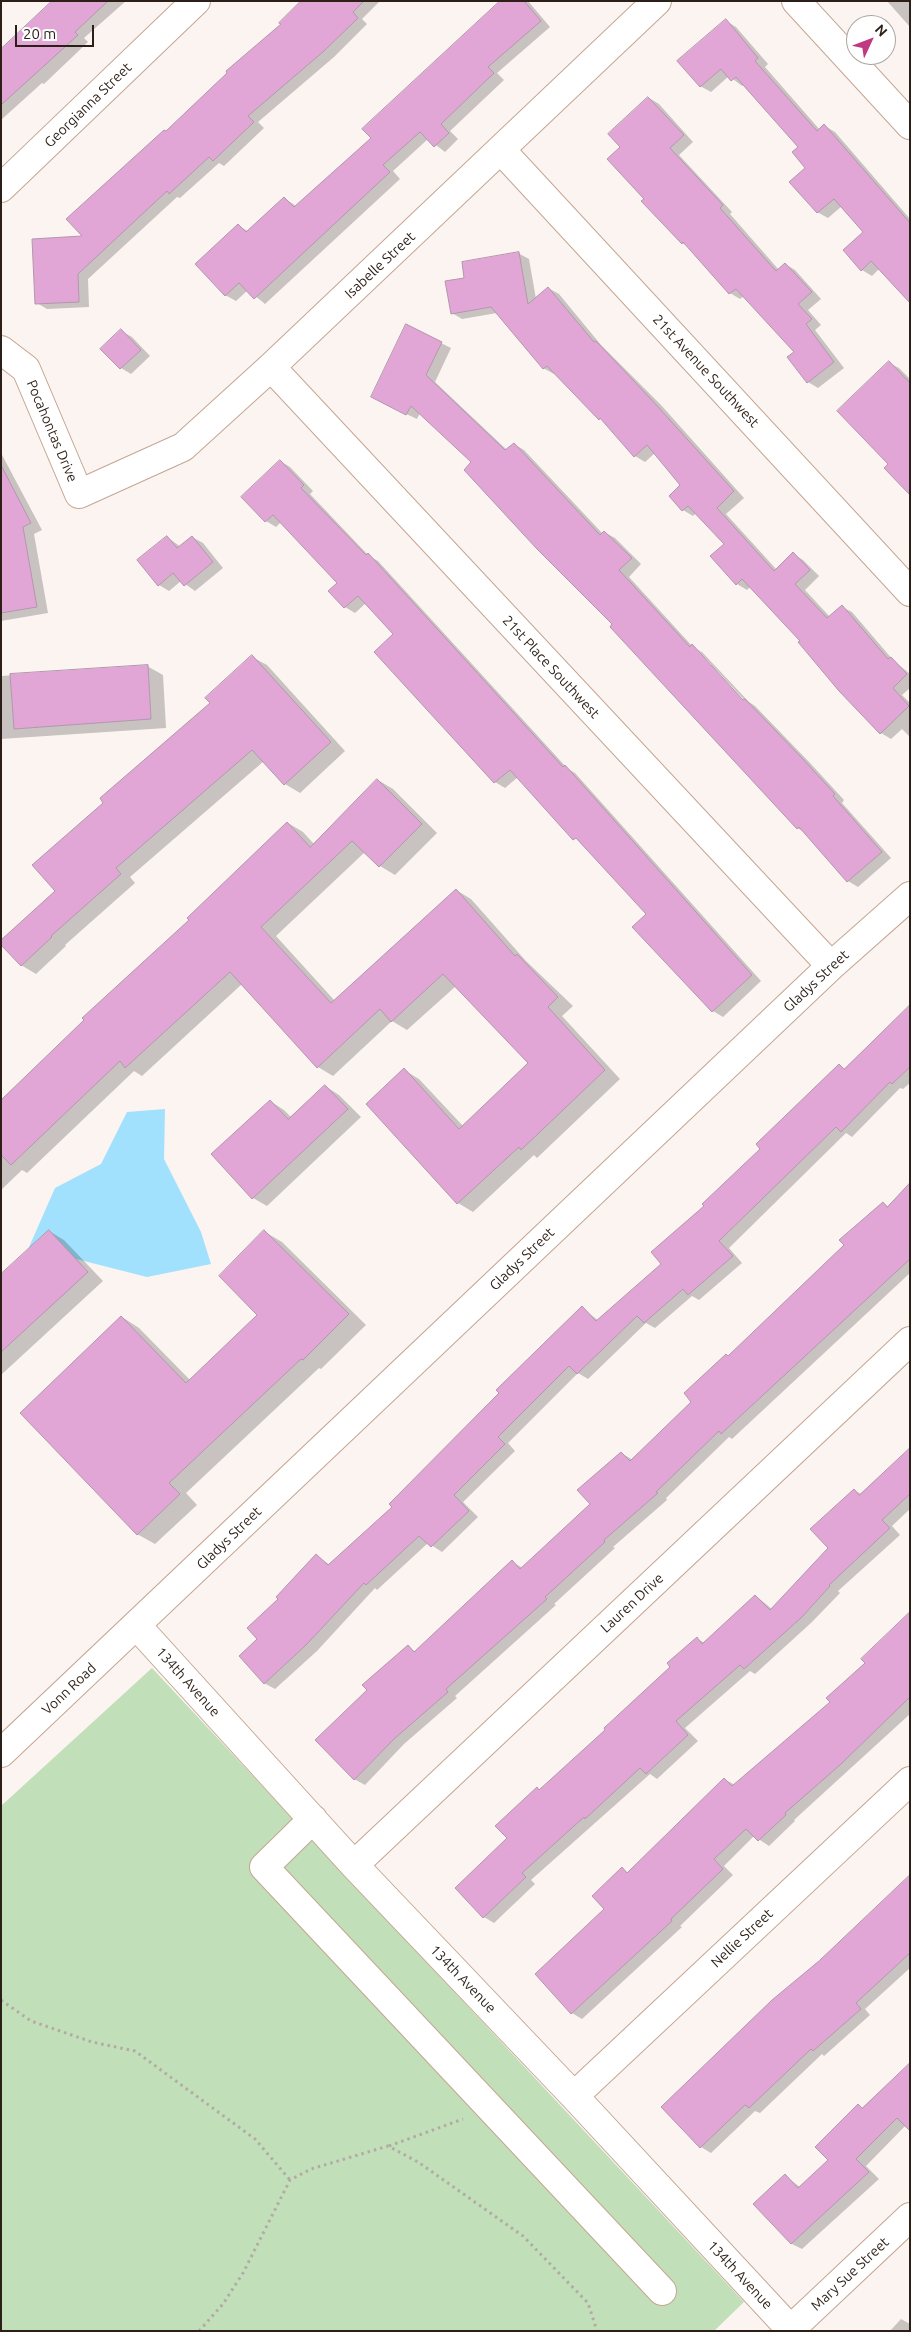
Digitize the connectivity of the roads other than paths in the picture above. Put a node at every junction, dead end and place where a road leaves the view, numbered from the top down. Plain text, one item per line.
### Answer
1 (196, 1) edge
2 (657, 1) edge
3 (796, 1) edge
4 (910, 125) edge
5 (501, 150) junction
6 (1, 188) edge
7 (1, 350) edge
8 (271, 368) junction
9 (79, 494) joint
10 (910, 592) edge
11 (910, 896) edge
12 (831, 966) junction
13 (910, 1341) edge
14 (137, 1626) junction
15 (1, 1753) edge
16 (910, 1781) edge
17 (312, 1819) junction
18 (354, 1865) junction
19 (574, 2096) junction
20 (910, 2218) edge
21 (662, 2291) dead end
22 (791, 2330) edge

1 - 6 street, Georgianna Street
2 - 5 street, Isabelle Street
3 - 4 street
5 - 8 street, Isabelle Street
5 - 10 street, 21st Avenue Southwest
7 - 9 street, Pocahontas Drive
8 - 9 street, Isabelle Street
8 - 12 street, 21st Place Southwest
11 - 12 street, Gladys Street
12 - 14 street, Gladys Street
13 - 18 street, Lauren Drive
14 - 15 street, Vonn Road
14 - 17 street, 134th Avenue
16 - 19 street, Nellie Street
17 - 18 street, 134th Avenue
17 - 21 street
18 - 19 street, 134th Avenue
19 - 22 street, 134th Avenue
20 - 22 street, Mary Sue Street

